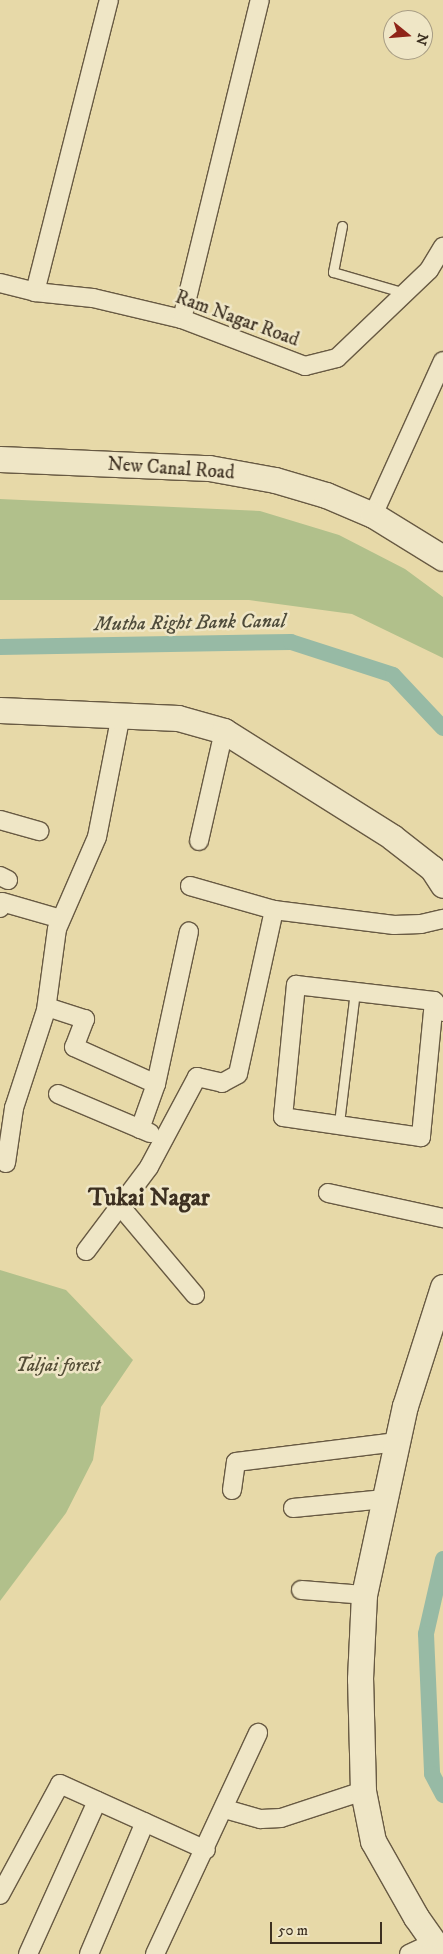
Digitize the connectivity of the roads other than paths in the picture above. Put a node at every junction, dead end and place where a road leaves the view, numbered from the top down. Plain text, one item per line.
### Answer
1 (109, 0) edge
2 (260, 0) edge
3 (342, 226) dead end
4 (443, 247) edge
5 (0, 283) edge
6 (35, 292) junction
7 (405, 294) junction
8 (182, 319) junction
9 (443, 361) edge
10 (0, 459) edge
11 (373, 515) junction
12 (443, 558) edge
13 (0, 710) edge
14 (121, 715) junction
15 (224, 731) junction
16 (0, 820) edge
17 (39, 831) dead end
18 (199, 841) dead end
19 (443, 885) edge
20 (190, 886) dead end
21 (0, 908) edge
22 (274, 910) junction
23 (61, 919) junction
24 (443, 919) edge
25 (189, 932) dead end
26 (355, 991) junction
27 (47, 1007) junction
28 (438, 1007) edge
29 (156, 1084) junction
30 (58, 1094) dead end
31 (339, 1123) junction
32 (140, 1128) junction
33 (162, 1138) junction
34 (6, 1163) dead end
35 (328, 1193) dead end
36 (121, 1207) junction
37 (443, 1218) edge
38 (86, 1251) dead end
39 (443, 1288) edge
40 (195, 1295) dead end
41 (397, 1442) junction
42 (232, 1490) dead end
43 (385, 1498) junction
44 (293, 1508) dead end
45 (301, 1590) dead end
46 (364, 1595) junction
47 (258, 1733) dead end
48 (363, 1791) junction
49 (97, 1800) junction
50 (225, 1809) junction
51 (145, 1822) junction
52 (206, 1850) junction
53 (0, 1895) edge
54 (439, 1948) edge
55 (28, 1954) edge
56 (90, 1954) edge
57 (155, 1954) edge
58 (409, 1954) edge

1 - 6 street
2 - 8 street
3 - 7 lane
4 - 7 street, Ram Nagar Road
5 - 6 street, Ram Nagar Road
6 - 8 street, Ram Nagar Road
7 - 8 street, Ram Nagar Road
9 - 11 street
10 - 11 street, New Canal Road
11 - 12 street, New Canal Road
13 - 14 street
14 - 15 street
14 - 23 street
15 - 18 street
15 - 19 street
16 - 17 street
20 - 22 street
21 - 23 street
22 - 24 street
22 - 33 street
23 - 27 street
25 - 29 street
26 - 28 street
26 - 31 lane
26 - 31 street
27 - 29 street
27 - 34 street
28 - 31 street
29 - 32 street
30 - 32 street
32 - 33 street
33 - 36 street
35 - 37 street
36 - 38 street
36 - 40 street
39 - 41 street
41 - 42 street
41 - 43 street
43 - 44 street
43 - 46 street
45 - 46 street
46 - 48 street
47 - 50 street
48 - 50 street
48 - 54 street
49 - 51 street
49 - 53 street
49 - 55 street
50 - 52 street
51 - 52 street
51 - 56 street
52 - 57 street
54 - 58 street

